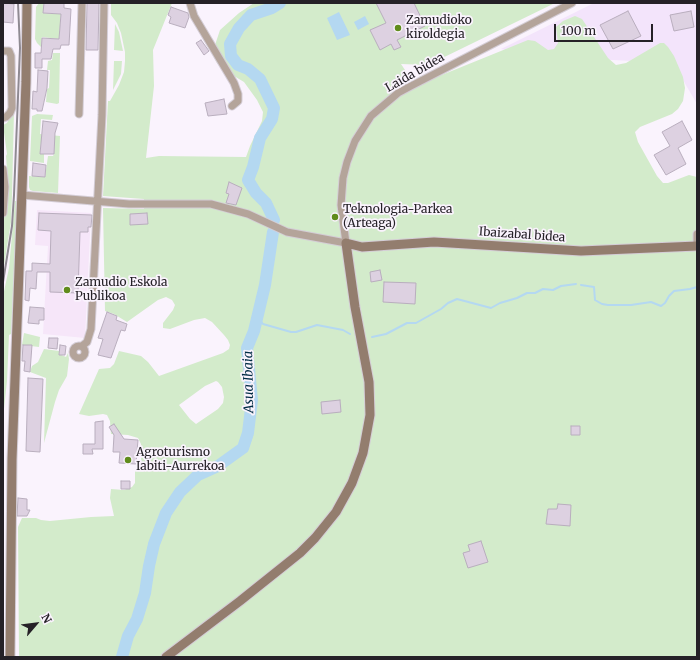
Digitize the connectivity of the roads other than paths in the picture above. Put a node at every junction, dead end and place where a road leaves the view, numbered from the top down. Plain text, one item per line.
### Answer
1 (27, 3) edge
2 (82, 3) edge
3 (104, 3) edge
4 (190, 3) edge
5 (572, 3) edge
6 (3, 51) edge
7 (232, 106) dead end
8 (79, 114) dead end
9 (3, 118) edge
10 (3, 169) edge
11 (22, 196) junction
12 (97, 202) junction
13 (3, 213) edge
14 (697, 234) edge
15 (346, 243) junction
16 (697, 246) edge
17 (82, 346) dead end
18 (10, 657) edge
19 (166, 657) edge

1 - 11 street
2 - 8 street
3 - 12 street
4 - 7 street
5 - 15 street, Laida bidea
6 - 9 street
10 - 13 street
11 - 12 street
11 - 18 street
12 - 15 street
12 - 17 street
14 - 16 street
15 - 16 street, Ibaizabal bidea
15 - 19 street

